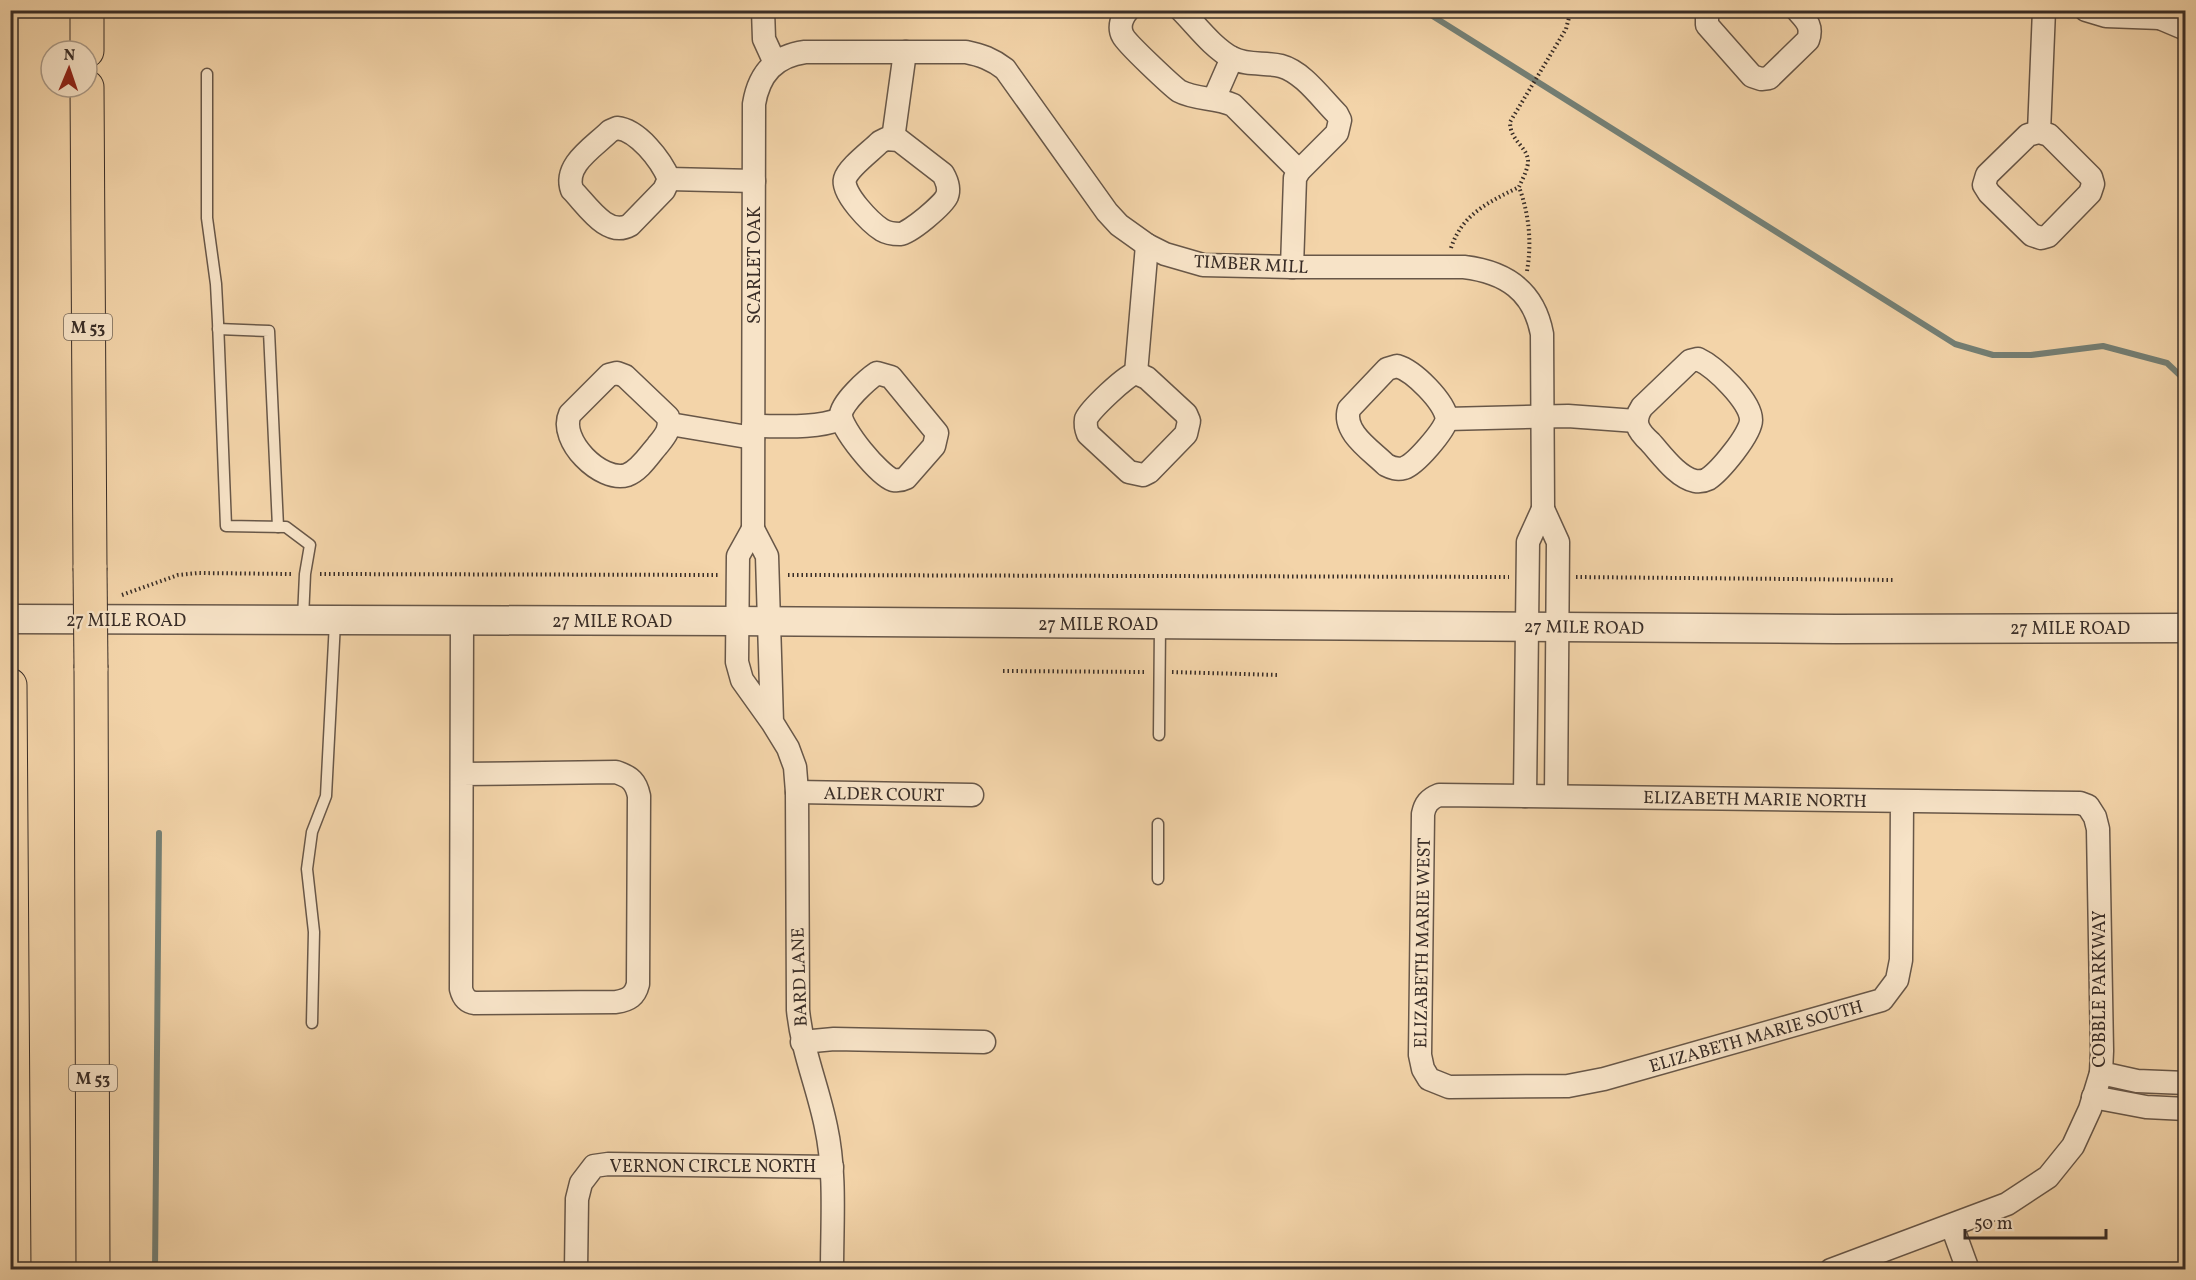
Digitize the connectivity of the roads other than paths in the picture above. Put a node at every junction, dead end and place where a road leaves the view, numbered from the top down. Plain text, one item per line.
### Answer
1 (87, 10) edge
2 (763, 10) edge
3 (1128, 10) edge
4 (1181, 10) edge
5 (1709, 10) edge
6 (1797, 10) edge
7 (2044, 10) edge
8 (2086, 10) edge
9 (2169, 14) edge
10 (2186, 29) edge
11 (87, 39) edge
12 (905, 52) junction
13 (1232, 58) junction
14 (775, 63) junction
15 (207, 74) dead end
16 (87, 99) edge
17 (1214, 99) junction
18 (2039, 132) junction
19 (893, 139) junction
20 (1299, 171) junction
21 (669, 179) junction
22 (754, 181) junction
23 (1147, 245) junction
24 (1292, 267) junction
25 (218, 329) junction
26 (1136, 374) junction
27 (1543, 417) junction
28 (841, 419) junction
29 (1447, 419) junction
30 (1636, 421) junction
31 (670, 424) junction
32 (753, 432) junction
33 (1543, 509) junction
34 (278, 527) junction
35 (753, 529) junction
36 (10, 619) edge
37 (303, 621) junction
38 (335, 621) junction
39 (462, 621) junction
40 (736, 621) junction
41 (770, 622) junction
42 (1161, 624) junction
43 (1527, 626) junction
44 (1558, 627) junction
45 (2186, 628) edge
46 (10, 686) edge
47 (772, 722) junction
48 (1160, 735) dead end
49 (462, 774) junction
50 (797, 792) junction
51 (972, 795) dead end
52 (1525, 796) junction
53 (1556, 796) junction
54 (1902, 801) junction
55 (1425, 805) joint
56 (2088, 806) joint
57 (1158, 824) dead end
58 (1158, 879) dead end
59 (312, 1023) dead end
60 (802, 1042) junction
61 (984, 1042) dead end
62 (2101, 1073) junction
63 (1429, 1079) joint
64 (2186, 1083) edge
65 (2093, 1098) junction
66 (2186, 1109) edge
67 (832, 1167) junction
68 (1952, 1226) junction
69 (14, 1269) edge
70 (93, 1269) edge
71 (576, 1269) edge
72 (832, 1269) edge
73 (1831, 1269) edge
74 (1968, 1269) edge

1 - 11 highway
2 - 14 street
3 - 17 street
4 - 13 street
5 - 6 street
7 - 18 street
8 - 9 street
9 - 10 street
12 - 14 street, TIMBER MILL
12 - 19 street
12 - 23 street, TIMBER MILL
13 - 17 street
13 - 20 street
14 - 22 street, SCARLET OAK
15 - 25 lane
16 - 70 highway, M 53, bridge
17 - 20 street
18 - 18 street
19 - 19 street
20 - 24 street
21 - 21 street
21 - 22 street
22 - 32 street, SCARLET OAK
23 - 24 street, TIMBER MILL
23 - 26 street
24 - 27 street, TIMBER MILL
25 - 34 lane
25 - 34 lane
26 - 26 street
27 - 29 street
27 - 30 street
27 - 33 street, TIMBER MILL
28 - 28 street
28 - 32 street
29 - 29 street
30 - 30 street
31 - 31 street
31 - 32 street
32 - 35 street, SCARLET OAK
33 - 43 street, TIMBER MILL
33 - 44 street, TIMBER MILL
34 - 37 lane
35 - 40 street, SCARLET OAK
35 - 41 street, SCARLET OAK
36 - 37 street, 27 MILE ROAD
37 - 38 street, 27 MILE ROAD
38 - 39 street, 27 MILE ROAD
38 - 59 lane
39 - 40 street, 27 MILE ROAD
39 - 49 street
40 - 41 street, 27 MILE ROAD
40 - 47 street, BARD LANE
41 - 42 street, 27 MILE ROAD
41 - 47 street, BARD LANE
42 - 43 street, 27 MILE ROAD
42 - 48 lane
43 - 44 street, 27 MILE ROAD
43 - 52 street, TIMBER MILL
44 - 45 street, 27 MILE ROAD
44 - 53 street, TIMBER MILL
46 - 69 highway
47 - 50 street, BARD LANE
49 - 49 street
50 - 51 street, ALDER COURT
50 - 60 street, BARD LANE
52 - 53 street, ELIZABETH MARIE NORTH
52 - 55 street, ELIZABETH MARIE NORTH
53 - 54 street, ELIZABETH MARIE NORTH
54 - 56 street, ELIZABETH MARIE NORTH
54 - 63 street, ELIZABETH MARIE SOUTH
55 - 63 street, ELIZABETH MARIE WEST
56 - 62 street, COBBLE PARKWAY
57 - 58 lane
60 - 61 street
60 - 67 street, BARD LANE
62 - 64 street
62 - 65 street, COBBLE PARKWAY
65 - 66 street
65 - 68 street, COBBLE PARKWAY
67 - 71 street, VERNON CIRCLE NORTH
67 - 72 street, BARD LANE
68 - 73 street, COBBLE PARKWAY
68 - 74 street

